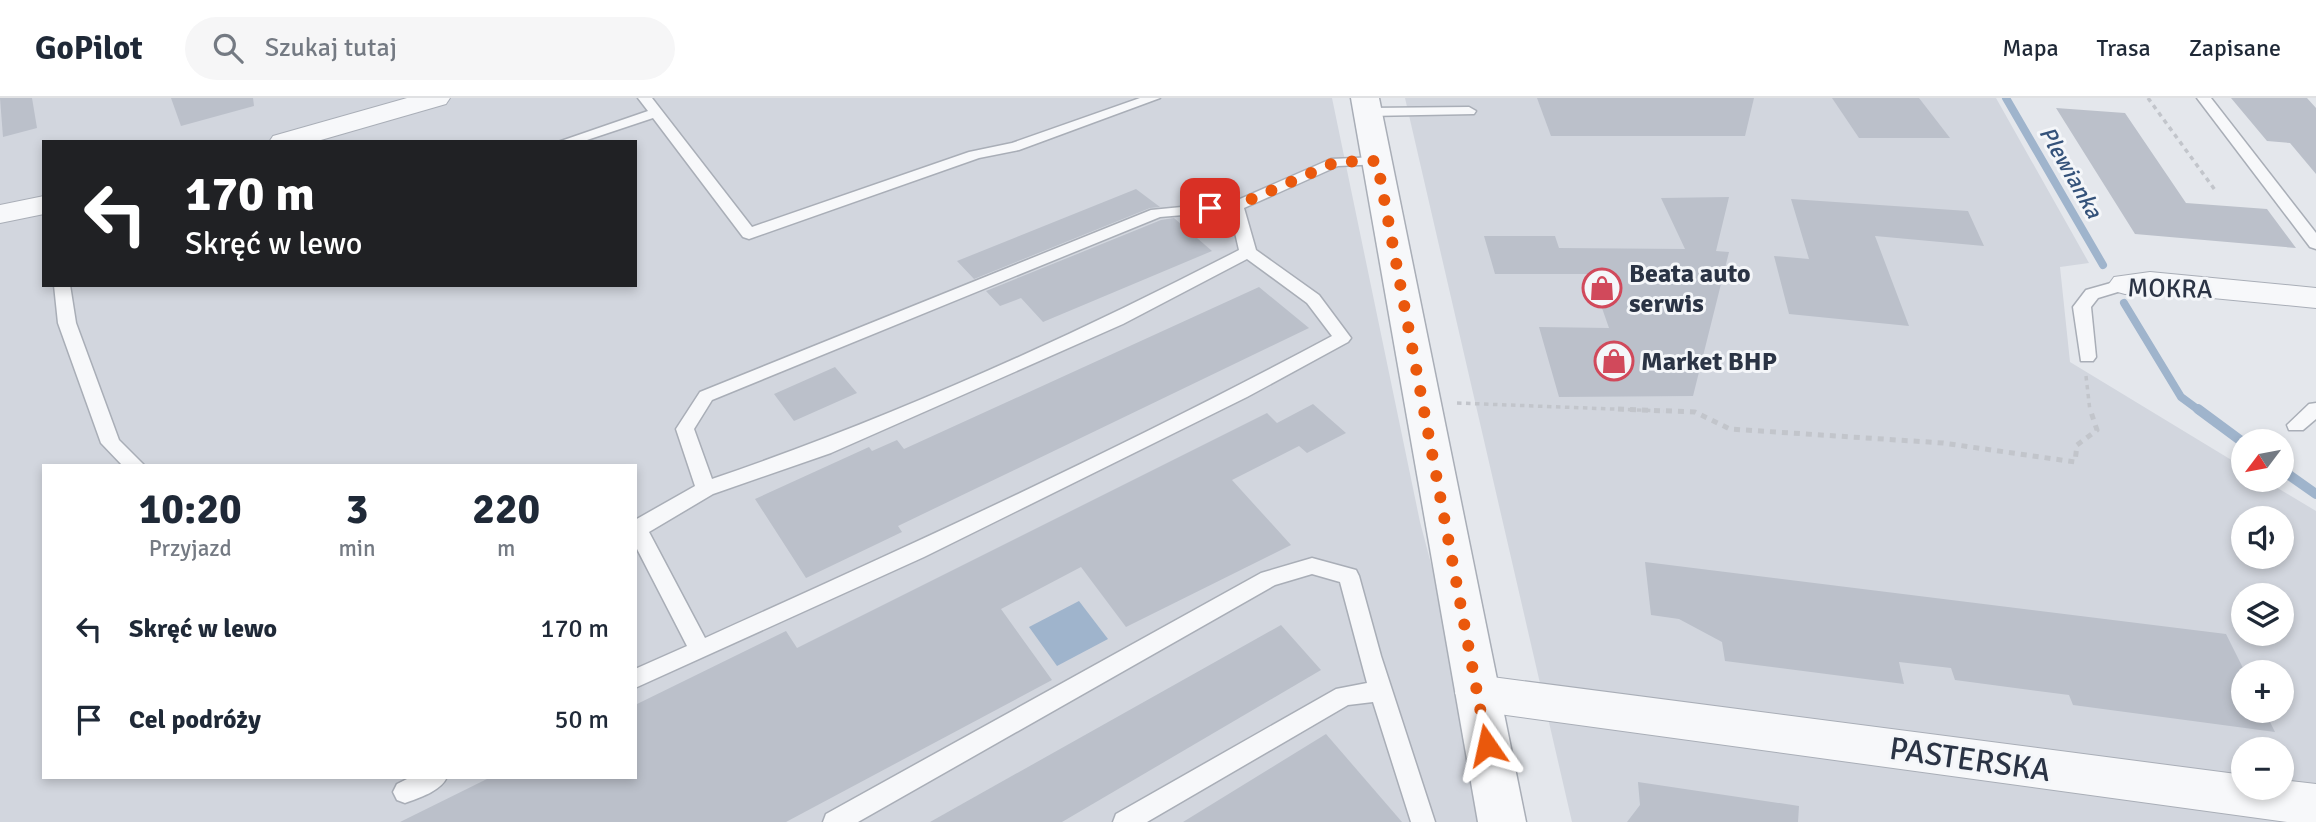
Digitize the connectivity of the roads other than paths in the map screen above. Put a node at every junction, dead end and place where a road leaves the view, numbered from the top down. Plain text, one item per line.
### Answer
1 (437, 98) edge
2 (645, 98) edge
3 (1153, 98) edge
4 (2204, 98) edge
5 (1367, 105) edge
6 (1469, 111) dead end
7 (656, 114) junction
8 (290, 140) edge
9 (572, 140) edge
10 (1377, 161) junction
11 (42, 205) edge
12 (1236, 206) junction
13 (0, 214) edge
14 (2316, 244) edge
15 (1248, 252) junction
16 (2125, 284) joint
17 (62, 287) edge
18 (2316, 298) edge
19 (2087, 357) road end
20 (2316, 409) edge
21 (2296, 425) dead end
22 (134, 464) edge
23 (706, 489) junction
24 (699, 648) junction
25 (637, 678) edge
26 (1381, 691) junction
27 (1477, 693) junction
28 (431, 779) edge
29 (405, 792) dead end
30 (2316, 804) edge
31 (835, 822) edge
32 (1125, 822) edge
33 (1423, 822) edge
34 (1502, 822) edge

1 - 8 street
2 - 7 lane
3 - 7 lane
4 - 14 lane
5 - 6 lane
5 - 10 street
7 - 9 lane
10 - 12 lane
10 - 27 street
11 - 13 street
12 - 15 lane
12 - 23 lane
15 - 23 lane
15 - 24 lane
16 - 18 street, MOKRA
16 - 19 lane, MOKRA
17 - 22 lane
20 - 21 lane
23 - 24 lane
24 - 25 lane
26 - 31 lane
26 - 32 lane
26 - 33 lane
27 - 30 street, PASTERSKA
27 - 34 street
28 - 29 lane

